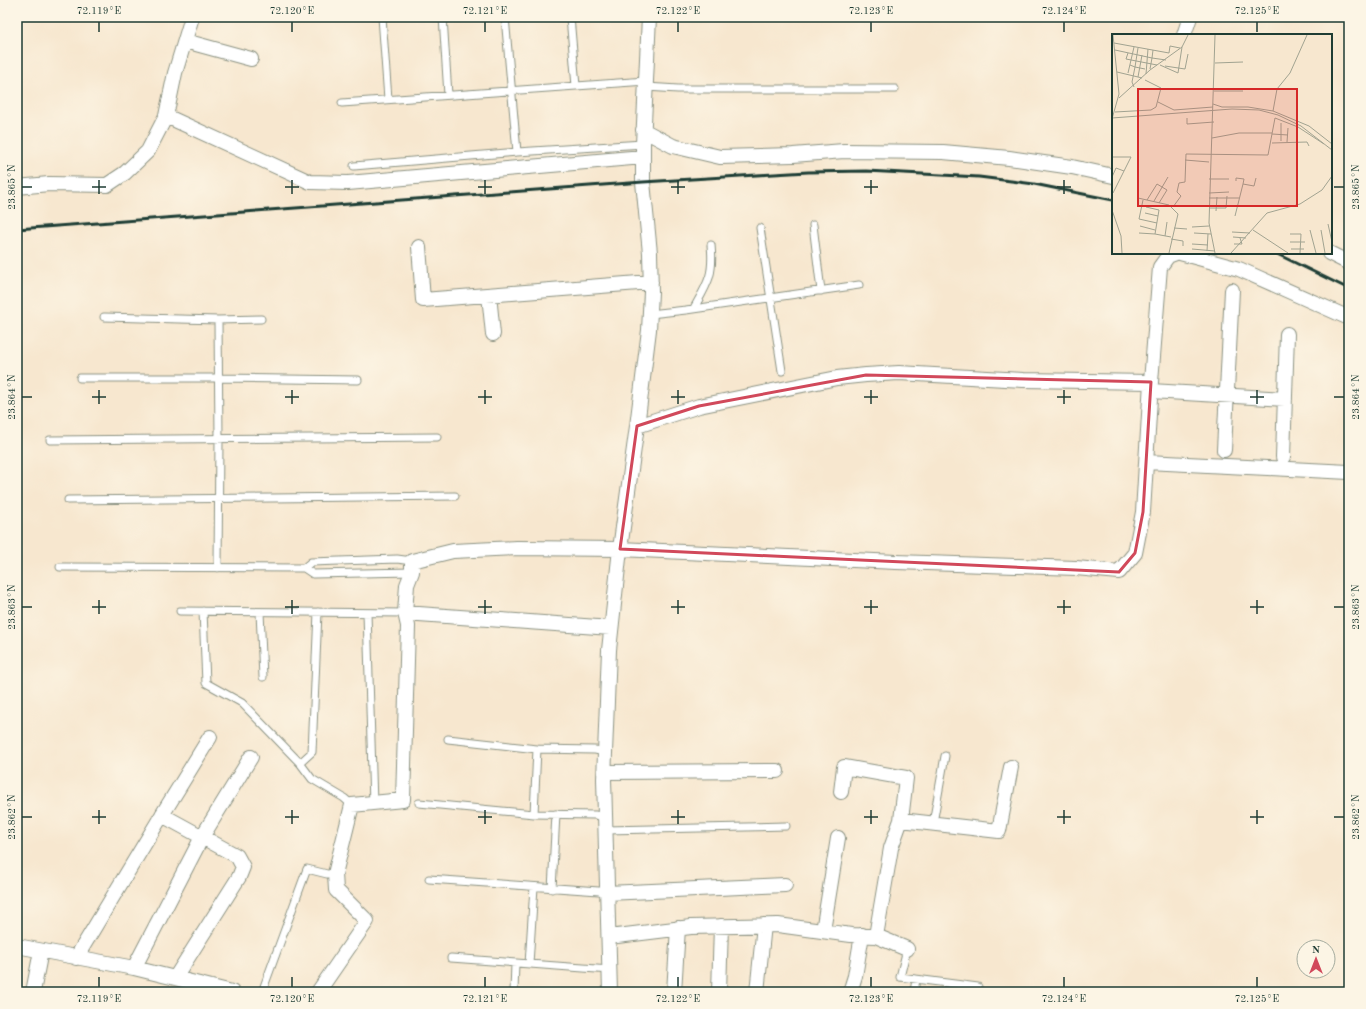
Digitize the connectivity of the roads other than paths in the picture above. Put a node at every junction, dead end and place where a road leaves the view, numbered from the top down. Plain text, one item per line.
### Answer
1 (192, 17) edge
2 (382, 17) edge
3 (443, 17) edge
4 (505, 17) edge
5 (570, 17) edge
6 (649, 17) edge
7 (1190, 17) edge
8 (1184, 34) edge
9 (185, 41) junction
10 (251, 59) dead end
11 (646, 84) junction
12 (576, 86) junction
13 (895, 89) dead end
14 (511, 91) junction
15 (448, 95) junction
16 (388, 99) junction
17 (342, 103) dead end
18 (166, 116) junction
19 (643, 144) junction
20 (516, 152) junction
21 (354, 166) dead end
22 (1112, 176) edge
23 (17, 187) edge
24 (813, 225) dead end
25 (760, 228) dead end
26 (711, 245) dead end
27 (419, 247) dead end
28 (1173, 254) edge
29 (1184, 254) edge
30 (1331, 254) edge
31 (1349, 263) edge
32 (651, 282) junction
33 (859, 285) dead end
34 (1232, 290) dead end
35 (821, 291) junction
36 (489, 295) junction
37 (771, 298) junction
38 (694, 308) junction
39 (650, 314) junction
40 (104, 317) dead end
41 (1349, 318) edge
42 (261, 319) dead end
43 (218, 320) junction
44 (493, 334) dead end
45 (1287, 334) dead end
46 (782, 371) dead end
47 (80, 378) dead end
48 (218, 378) junction
49 (358, 380) dead end
50 (1151, 387) junction
51 (1227, 396) junction
52 (1286, 399) junction
53 (637, 426) junction
54 (437, 437) dead end
55 (219, 439) junction
56 (50, 440) dead end
57 (1224, 450) dead end
58 (1283, 457) dead end
59 (1147, 462) junction
60 (1349, 472) edge
61 (455, 496) dead end
62 (218, 498) junction
63 (68, 500) dead end
64 (620, 549) junction
65 (60, 567) dead end
66 (412, 567) junction
67 (218, 568) junction
68 (304, 568) junction
69 (180, 611) dead end
70 (203, 611) junction
71 (260, 612) junction
72 (318, 612) junction
73 (367, 613) junction
74 (405, 613) junction
75 (611, 628) junction
76 (263, 677) dead end
77 (210, 737) dead end
78 (448, 739) dead end
79 (537, 749) junction
80 (605, 752) junction
81 (946, 756) dead end
82 (251, 757) dead end
83 (300, 763) junction
84 (1011, 767) dead end
85 (777, 771) dead end
86 (604, 772) junction
87 (841, 792) dead end
88 (419, 803) dead end
89 (373, 804) junction
90 (352, 805) junction
91 (534, 814) junction
92 (556, 814) junction
93 (162, 815) junction
94 (900, 820) junction
95 (606, 823) junction
96 (933, 824) junction
97 (786, 826) dead end
98 (202, 837) junction
99 (838, 838) dead end
100 (335, 874) junction
101 (429, 879) dead end
102 (785, 884) dead end
103 (534, 887) junction
104 (552, 888) junction
105 (607, 893) junction
106 (764, 925) junction
107 (721, 926) junction
108 (678, 928) junction
109 (823, 931) junction
110 (869, 935) junction
111 (609, 937) junction
112 (17, 946) edge
113 (907, 949) joint
114 (42, 952) junction
115 (76, 958) junction
116 (451, 958) dead end
117 (515, 963) junction
118 (529, 964) junction
119 (134, 968) junction
120 (610, 970) junction
121 (175, 978) junction
122 (916, 979) junction
123 (978, 987) dead end
124 (964, 989) edge
125 (33, 992) edge
126 (232, 992) edge
127 (262, 992) edge
128 (318, 992) edge
129 (514, 992) edge
130 (610, 992) edge
131 (674, 992) edge
132 (719, 992) edge
133 (757, 992) edge
134 (850, 992) edge
135 (914, 992) edge

1 - 9 street
2 - 16 lane
3 - 15 lane
4 - 14 lane
5 - 12 lane
6 - 11 street
7 - 8 street
9 - 10 street
9 - 18 street
11 - 12 lane
11 - 13 lane
11 - 19 street
12 - 14 lane
14 - 15 lane
14 - 20 lane
15 - 16 lane
16 - 17 lane
18 - 19 street
18 - 23 street
19 - 20 lane
19 - 22 street
19 - 32 street
20 - 21 lane
24 - 35 lane
25 - 37 lane
26 - 38 lane
27 - 36 street
28 - 50 street
29 - 41 street
30 - 31 street
32 - 36 street
32 - 39 street
33 - 35 lane
34 - 51 street
35 - 37 lane
36 - 44 street
37 - 38 lane
37 - 46 lane
38 - 39 lane
39 - 53 street
40 - 43 lane
42 - 43 lane
43 - 48 lane
45 - 52 street
47 - 48 lane
48 - 49 lane
48 - 55 lane
50 - 51 street
50 - 53 street
50 - 59 street
51 - 52 street
51 - 57 street
52 - 58 street
53 - 64 street
54 - 55 lane
55 - 56 lane
55 - 62 lane
59 - 60 street
59 - 64 street
61 - 62 lane
62 - 63 lane
62 - 67 lane
64 - 66 street
64 - 75 street
65 - 67 lane
66 - 68 lane
66 - 68 lane
66 - 74 street
67 - 68 lane
69 - 70 lane
70 - 71 lane
70 - 83 lane
71 - 72 lane
71 - 76 lane
72 - 73 lane
72 - 83 lane
73 - 74 lane
73 - 89 lane
74 - 75 street
74 - 89 street
75 - 80 street
77 - 93 street
78 - 79 lane
79 - 80 lane
79 - 91 lane
80 - 86 street
81 - 96 lane
82 - 98 street
83 - 90 lane
84 - 96 street
85 - 86 street
86 - 95 street
87 - 94 street
88 - 91 lane
89 - 90 street
90 - 100 street
91 - 92 lane
92 - 95 lane
92 - 104 lane
93 - 98 street
93 - 115 street
94 - 96 street
94 - 110 street
95 - 97 lane
95 - 105 street
98 - 119 street
98 - 121 street
99 - 109 street
100 - 127 lane
100 - 128 street
101 - 103 lane
102 - 105 street
103 - 104 lane
103 - 118 lane
104 - 105 lane
105 - 111 street
106 - 107 street
106 - 109 street
106 - 133 street
107 - 108 street
107 - 132 street
108 - 111 street
108 - 131 street
109 - 110 street
110 - 113 street
110 - 134 street
111 - 120 street
112 - 114 street
113 - 122 lane
114 - 115 street
114 - 125 street
115 - 119 street
116 - 117 lane
117 - 118 lane
117 - 129 lane
118 - 120 lane
119 - 121 street
120 - 130 street
121 - 126 street
122 - 124 lane
122 - 135 lane
123 - 124 lane

